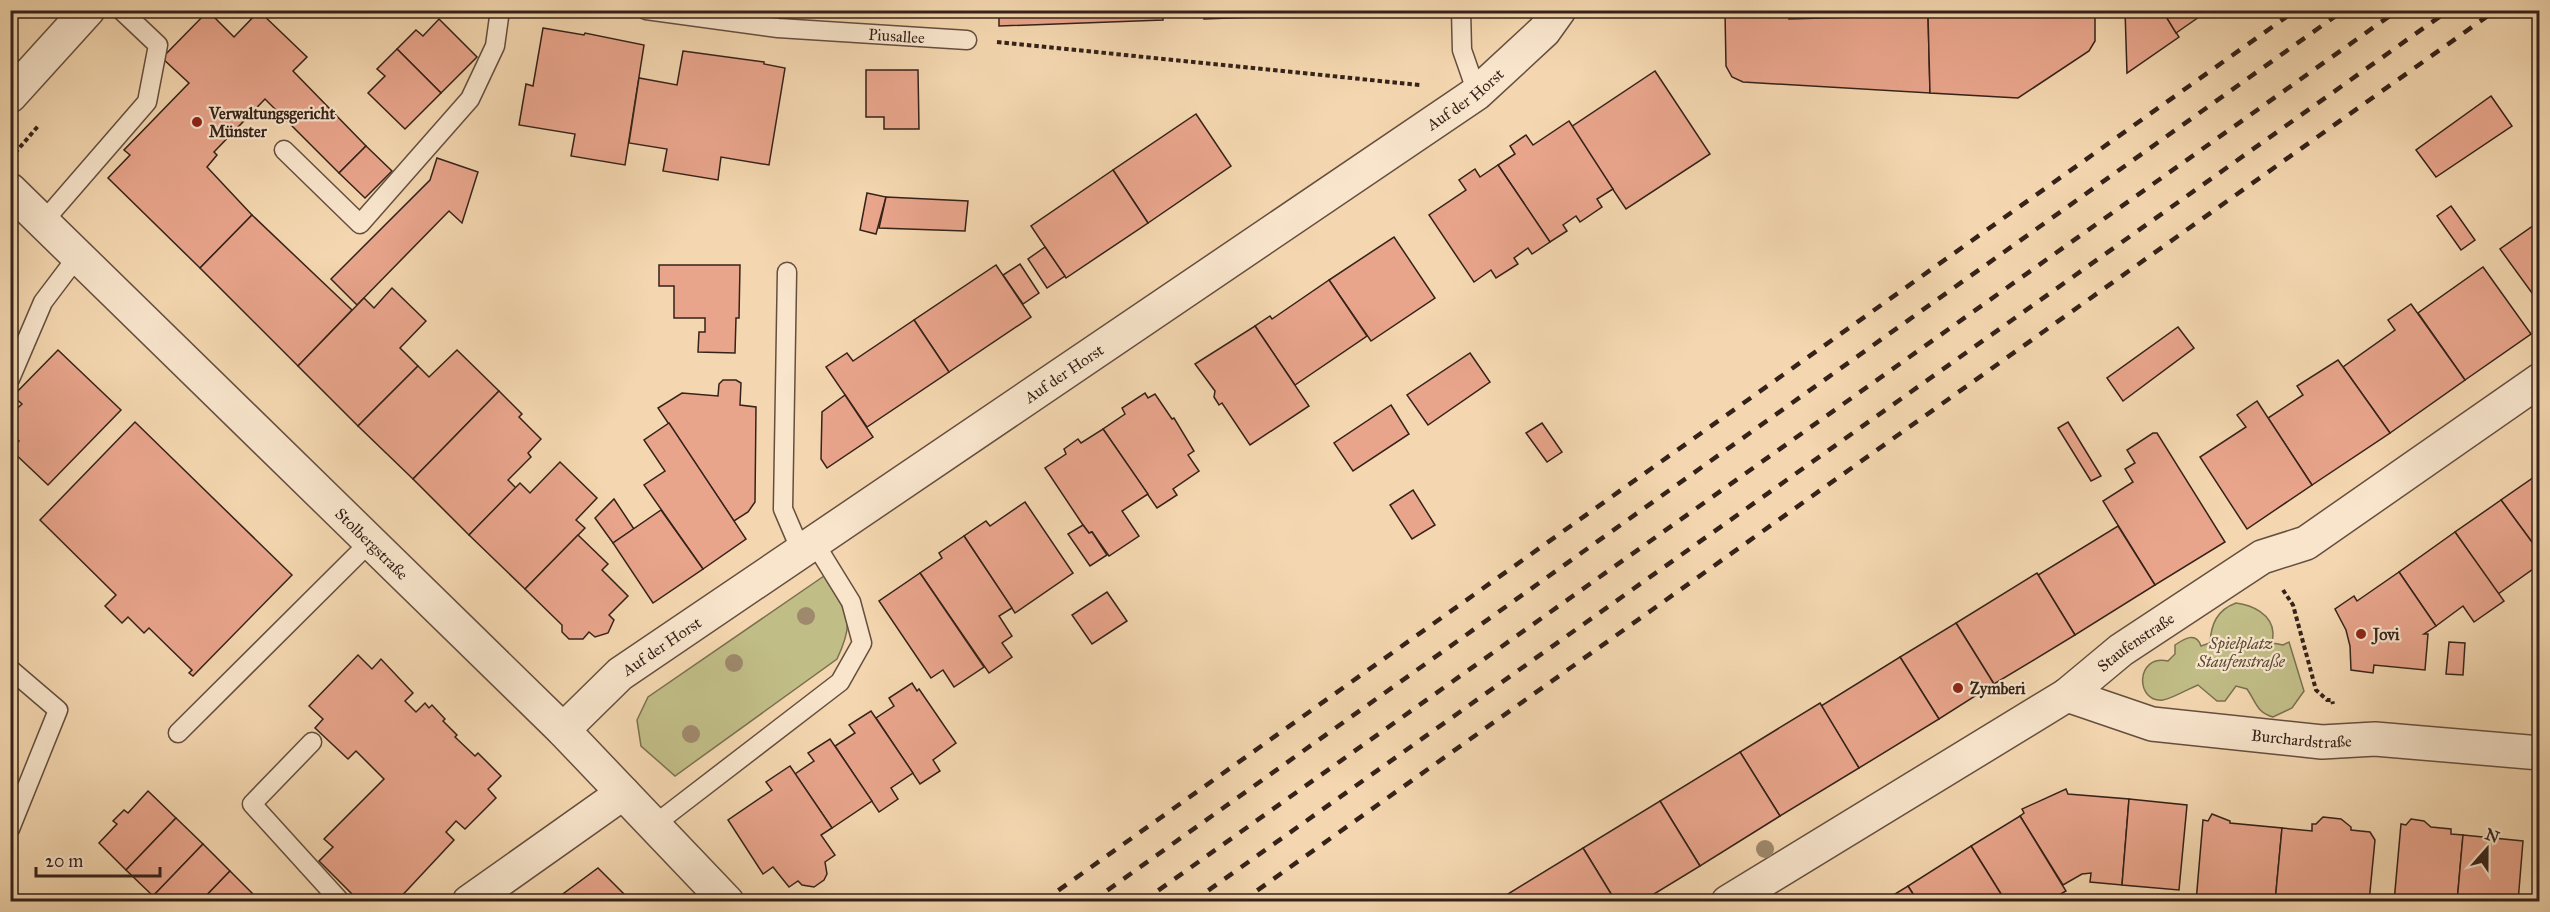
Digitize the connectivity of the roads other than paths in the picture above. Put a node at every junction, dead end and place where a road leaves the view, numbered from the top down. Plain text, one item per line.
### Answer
1 (87, 10) edge
2 (121, 10) edge
3 (500, 10) edge
4 (646, 10) edge
5 (1461, 10) edge
6 (1559, 10) edge
7 (967, 40) road end
8 (1477, 93) junction
9 (10, 96) edge
10 (284, 150) dead end
11 (10, 190) edge
12 (43, 222) junction
13 (77, 257) junction
14 (787, 272) dead end
15 (10, 378) edge
16 (2540, 380) edge
17 (370, 542) junction
18 (808, 547) junction
19 (10, 669) edge
20 (2067, 695) junction
21 (563, 730) junction
22 (178, 733) dead end
23 (312, 742) dead end
24 (2540, 753) edge
25 (623, 793) junction
26 (654, 825) junction
27 (10, 829) edge
28 (341, 902) edge
29 (469, 902) edge
30 (727, 902) edge
31 (1728, 902) edge

1 - 9 street
2 - 12 lane
3 - 10 lane
4 - 7 lane, Piusallee
5 - 8 lane
6 - 8 street, Auf der Horst
8 - 18 street, Auf der Horst
11 - 12 street, Stolbergstraße
12 - 13 street, Stolbergstraße
13 - 15 lane
13 - 17 street, Stolbergstraße
14 - 18 lane
16 - 20 street, Staufenstraße
17 - 21 street, Stolbergstraße
17 - 22 lane
18 - 21 street, Auf der Horst
18 - 26 lane
19 - 27 lane
20 - 24 street, Burchardstraße
20 - 31 street, Staufenstraße
21 - 25 street, Stolbergstraße
23 - 28 lane
25 - 26 street, Stolbergstraße
25 - 29 street
26 - 30 street, Stolbergstraße

